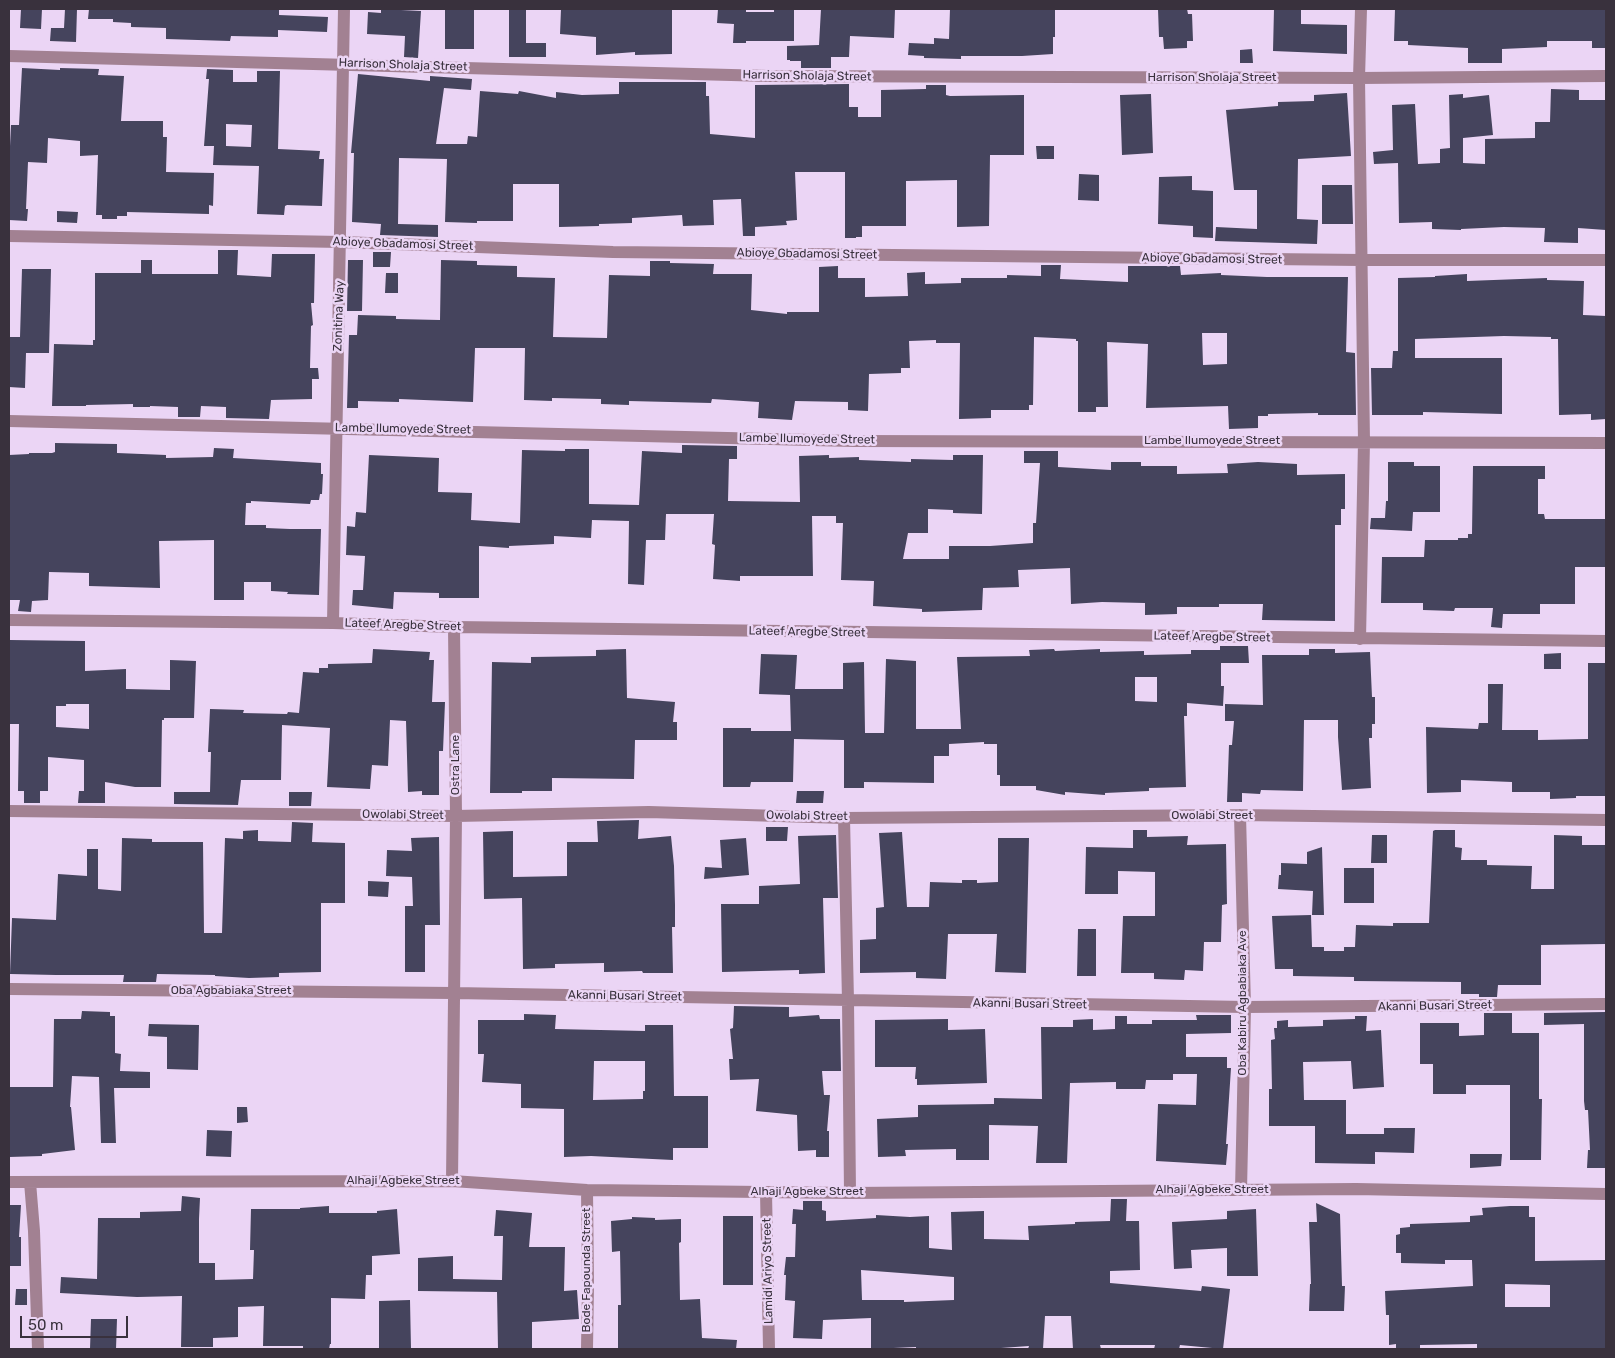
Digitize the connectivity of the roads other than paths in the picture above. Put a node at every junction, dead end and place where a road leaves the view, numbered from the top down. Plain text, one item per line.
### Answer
1 (344, 9) edge
2 (1361, 9) edge
3 (9, 56) edge
4 (343, 64) junction
5 (1606, 76) edge
6 (1359, 78) junction
7 (9, 236) edge
8 (341, 242) junction
9 (1361, 260) junction
10 (1606, 260) edge
11 (9, 420) edge
12 (336, 427) junction
13 (1364, 442) junction
14 (1606, 444) edge
15 (9, 620) edge
16 (333, 623) junction
17 (454, 627) junction
18 (1360, 639) junction
19 (1606, 641) edge
20 (9, 811) edge
21 (456, 816) junction
22 (1240, 816) junction
23 (844, 818) junction
24 (1606, 820) edge
25 (9, 989) edge
26 (454, 993) junction
27 (848, 1001) junction
28 (1606, 1004) edge
29 (1245, 1007) junction
30 (452, 1180) junction
31 (9, 1182) edge
32 (30, 1182) junction
33 (587, 1190) junction
34 (1241, 1190) junction
35 (766, 1192) junction
36 (850, 1192) junction
37 (1606, 1194) edge
38 (38, 1349) edge
39 (587, 1349) edge
40 (769, 1349) edge

1 - 4 street, Zonitina Way
2 - 6 street
3 - 4 street, Harrison Sholaja Street
4 - 6 street, Harrison Sholaja Street
4 - 8 street, Zonitina Way
5 - 6 street, Harrison Sholaja Street
6 - 9 street
7 - 8 street, Abioye Gbadamosi Street
8 - 9 street, Abioye Gbadamosi Street
8 - 12 street, Zonitina Way
9 - 10 street, Abioye Gbadamosi Street
9 - 13 street
11 - 12 street, Lambe Ilumoyede Street
12 - 13 street, Lambe Ilumoyede Street
12 - 16 street, Zonitina Way
13 - 14 street, Lambe Ilumoyede Street
13 - 18 street
15 - 16 street, Lateef Aregbe Street
16 - 17 street, Lateef Aregbe Street
17 - 18 street, Lateef Aregbe Street
17 - 21 street, Ostra Lane
18 - 19 street, Lateef Aregbe Street
20 - 21 street, Owolabi Street
21 - 23 street, Owolabi Street
21 - 26 street, Ostra Lane
22 - 23 street, Owolabi Street
22 - 24 street, Owolabi Street
22 - 29 street, Oba Kabiru Agbabiaka Ave
23 - 27 street
25 - 26 street, Oba Agbabiaka Street
26 - 27 street, Akanni Busari Street
26 - 30 street, Ostra Lane
27 - 29 street, Akanni Busari Street
27 - 36 street
28 - 29 street, Akanni Busari Street
29 - 34 street, Oba Kabiru Agbabiaka Ave
30 - 32 street, Alhaji Agbeke Street
30 - 33 street, Alhaji Agbeke Street
31 - 32 street, Alhaji Agbeke Street
32 - 38 street
33 - 35 street, Alhaji Agbeke Street
33 - 39 street, Bode Fapounda Street
34 - 36 street, Alhaji Agbeke Street
34 - 37 street, Alhaji Agbeke Street
35 - 36 street, Alhaji Agbeke Street
35 - 40 street, Lamidi Ariyo Street

